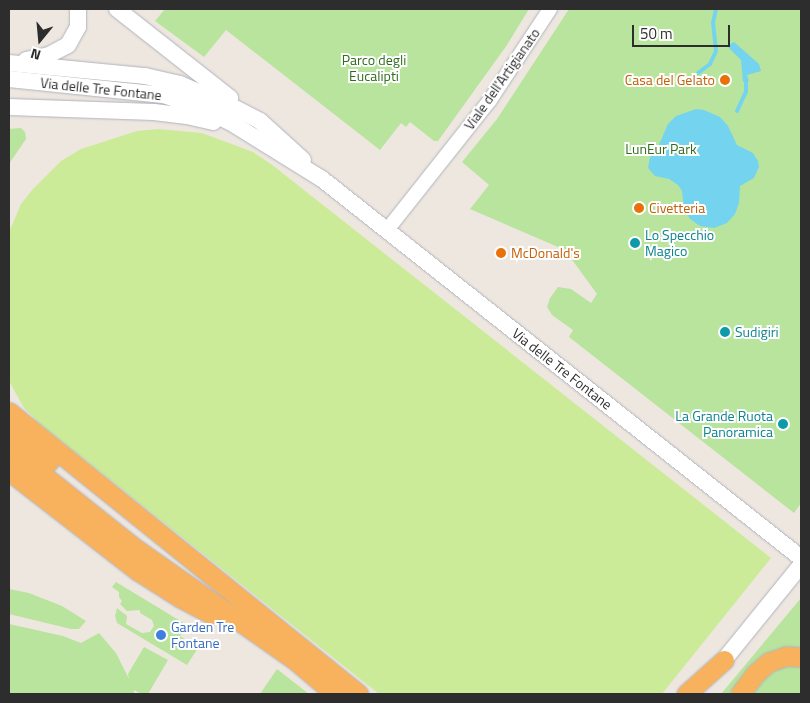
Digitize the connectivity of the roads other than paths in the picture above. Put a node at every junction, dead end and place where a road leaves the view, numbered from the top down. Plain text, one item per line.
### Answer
1 (78, 9) edge
2 (117, 9) edge
3 (550, 9) edge
4 (9, 62) edge
5 (9, 79) edge
6 (9, 106) edge
7 (260, 121) junction
8 (257, 140) junction
9 (322, 179) junction
10 (387, 230) junction
11 (9, 412) edge
12 (9, 430) edge
13 (9, 448) edge
14 (9, 471) edge
15 (801, 558) edge
16 (801, 565) edge
17 (270, 624) junction
18 (276, 648) junction
19 (801, 656) edge
20 (724, 660) junction
21 (336, 694) edge
22 (359, 694) edge
23 (686, 694) edge
24 (704, 694) edge
25 (740, 694) edge

1 - 4 main road
2 - 7 main road
3 - 10 street, Viale dell'Artigianato
4 - 7 main road, Via delle Tre Fontane
5 - 8 main road, Via delle Tre Fontane
6 - 8 main road
7 - 9 main road, Via delle Tre Fontane
8 - 9 main road, Via delle Tre Fontane
9 - 10 main road, Via delle Tre Fontane
10 - 15 main road, Via delle Tre Fontane
11 - 17 highway
12 - 17 highway
13 - 18 highway
14 - 18 highway
16 - 20 main road
17 - 22 highway
18 - 21 highway
19 - 25 highway
20 - 23 highway
20 - 24 highway

